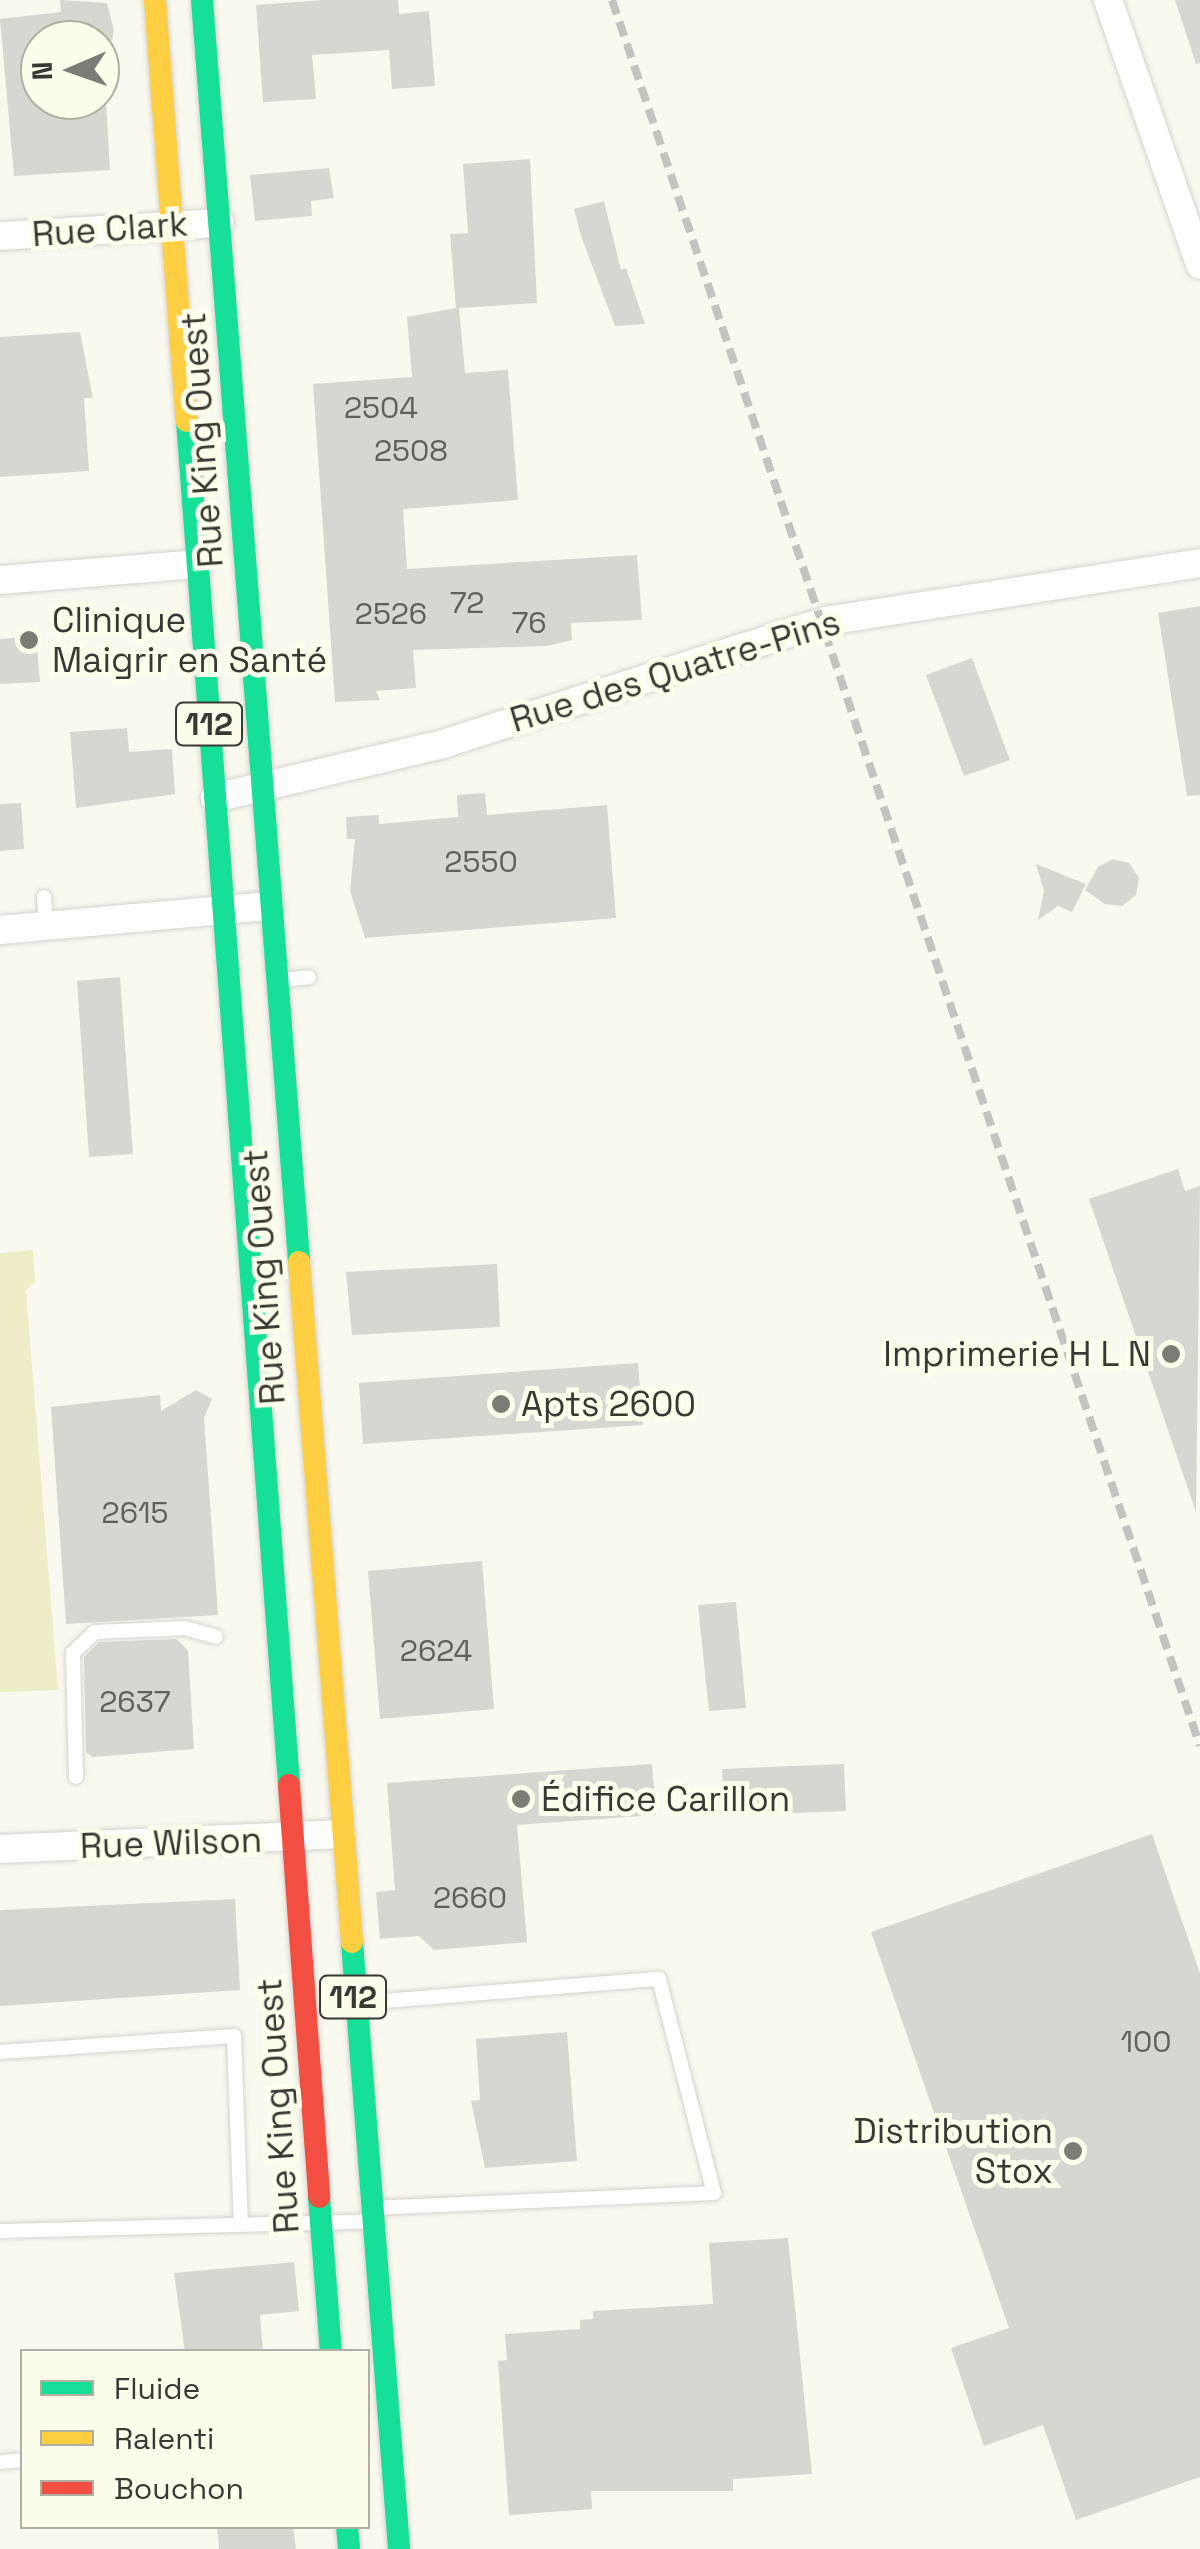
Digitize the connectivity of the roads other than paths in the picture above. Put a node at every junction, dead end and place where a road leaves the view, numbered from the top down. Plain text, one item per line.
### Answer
1 (156, 0) edge
2 (202, 0) edge
3 (1108, 0) edge
4 (220, 222) junction
5 (172, 226) junction
6 (0, 236) edge
7 (1200, 264) edge
8 (1200, 563) edge
9 (198, 564) junction
10 (0, 580) edge
11 (262, 787) junction
12 (216, 798) junction
13 (44, 897) dead end
14 (270, 906) junction
15 (224, 908) junction
16 (46, 925) junction
17 (0, 930) edge
18 (310, 977) dead end
19 (277, 981) junction
20 (288, 1446) junction
21 (216, 1637) dead end
22 (76, 1777) dead end
23 (341, 1834) junction
24 (293, 1838) junction
25 (0, 1849) edge
26 (354, 2004) junction
27 (0, 2052) edge
28 (371, 2215) junction
29 (322, 2223) junction
30 (242, 2224) junction
31 (0, 2231) edge
32 (331, 2349) edge
33 (399, 2549) edge

1 - 5 main road, Rue King Ouest / 112
2 - 4 main road, Rue King Ouest / 112
3 - 7 street
4 - 5 street, Rue Clark
4 - 11 main road, Rue King Ouest / 112
5 - 6 street, Rue Clark
5 - 9 main road, Rue King Ouest / 112
8 - 11 street, Rue des Quatre-Pins
9 - 10 street
9 - 12 main road, Rue King Ouest / 112
11 - 12 street, Rue des Quatre-Pins
11 - 14 main road, Rue King Ouest / 112
12 - 15 main road, Rue King Ouest / 112
13 - 16 lane
14 - 15 street
14 - 19 main road, Rue King Ouest / 112
15 - 16 street
15 - 20 main road, Rue King Ouest / 112
16 - 17 street
18 - 19 lane
19 - 20 main road, Rue King Ouest / 112
20 - 23 main road, Rue King Ouest / 112
20 - 24 main road, Rue King Ouest / 112
21 - 22 lane
23 - 24 street, Rue Wilson
23 - 26 main road, Rue King Ouest / 112
24 - 25 street, Rue Wilson
24 - 29 main road, Rue King Ouest / 112
26 - 28 main road, Rue King Ouest / 112
26 - 28 lane
27 - 30 lane
28 - 29 lane
28 - 33 main road, Rue King Ouest / 112
29 - 30 lane
29 - 32 main road, Rue King Ouest / 112
30 - 31 lane

